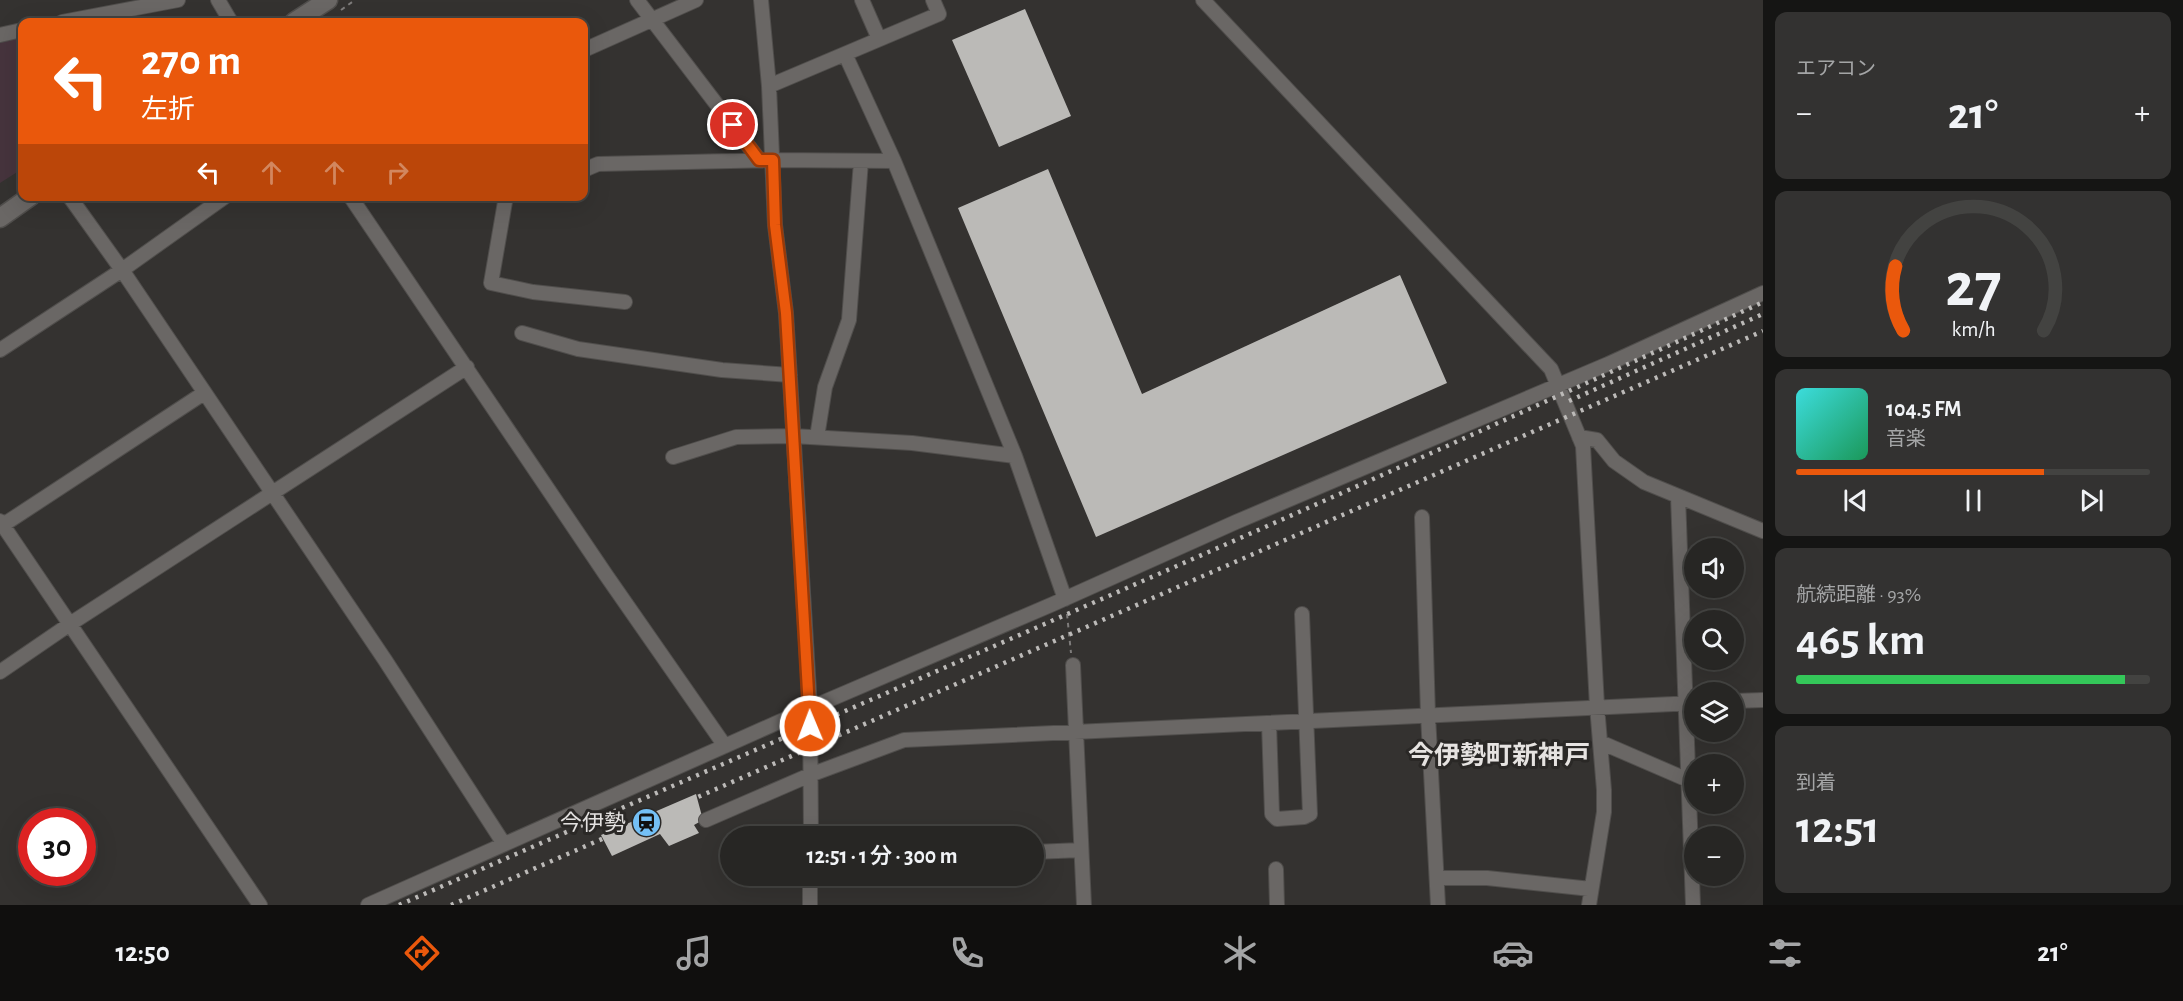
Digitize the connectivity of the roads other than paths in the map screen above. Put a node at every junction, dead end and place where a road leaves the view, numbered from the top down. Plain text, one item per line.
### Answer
1 (178, 0) edge
2 (218, 0) edge
3 (328, 0) edge
4 (637, 0) edge
5 (696, 0) edge
6 (761, 0) edge
7 (862, 0) edge
8 (933, 0) edge
9 (1203, 0) edge
10 (83, 18) edge
11 (229, 18) edge
12 (300, 18) edge
13 (652, 20) junction
14 (18, 31) edge
15 (0, 34) edge
16 (879, 39) junction
17 (588, 48) edge
18 (845, 54) junction
19 (769, 86) junction
20 (766, 160) junction
21 (861, 161) junction
22 (894, 161) junction
23 (588, 168) edge
24 (24, 201) edge
25 (73, 201) edge
26 (219, 201) edge
27 (353, 201) edge
28 (505, 201) edge
29 (0, 218) edge
30 (122, 270) junction
31 (1763, 293) edge
32 (625, 302) dead end
33 (522, 333) dead end
34 (0, 350) edge
35 (466, 367) junction
36 (790, 375) junction
37 (1558, 386) junction
38 (204, 393) junction
39 (794, 436) junction
40 (817, 437) junction
41 (1579, 437) junction
42 (1015, 456) junction
43 (673, 457) dead end
44 (271, 494) junction
45 (1678, 496) junction
46 (1422, 517) dead end
47 (1, 523) edge
48 (1763, 531) edge
49 (1065, 599) junction
50 (1302, 614) dead end
51 (70, 624) junction
52 (1072, 665) road end
53 (0, 672) edge
54 (1689, 682) edge
55 (1763, 700) edge
56 (1744, 701) edge
57 (1684, 703) edge
58 (1597, 706) junction
59 (810, 708) junction
60 (1428, 715) junction
61 (1305, 721) junction
62 (1269, 723) junction
63 (1076, 731) junction
64 (1600, 742) junction
65 (725, 746) junction
66 (810, 776) junction
67 (1684, 778) edge
68 (1689, 814) edge
69 (706, 820) dead end
70 (811, 826) edge
71 (504, 844) junction
72 (1081, 850) junction
73 (1044, 852) edge
74 (1276, 869) dead end
75 (1437, 878) junction
76 (810, 886) edge
77 (1591, 889) junction
78 (260, 905) edge
79 (368, 905) edge
80 (810, 905) edge
81 (1083, 905) edge
82 (1277, 905) edge
83 (1438, 905) edge
84 (1589, 905) edge
85 (1693, 905) edge

1 - 10 street
2 - 11 street
3 - 12 main road
4 - 13 street
5 - 13 street
6 - 19 street
7 - 16 street
8 - 16 street
9 - 37 street
13 - 17 street
13 - 20 street
14 - 15 street
16 - 18 street
18 - 19 street
18 - 22 street
19 - 20 street
20 - 21 street
20 - 23 street
20 - 36 street
21 - 22 street
21 - 40 street
22 - 42 street
24 - 29 main road
25 - 30 street
26 - 30 street
27 - 35 street
28 - 32 street
30 - 34 street
30 - 38 street
31 - 37 street
33 - 36 street
35 - 44 street
35 - 65 street
36 - 39 street
37 - 41 street
37 - 49 street
38 - 44 street
38 - 47 street
39 - 40 street
39 - 43 street
39 - 59 street
40 - 42 street
41 - 45 street
41 - 58 street
42 - 49 street
44 - 51 street
44 - 71 street
45 - 48 street
45 - 54 street
46 - 60 street
47 - 51 street
49 - 59 street
50 - 61 street
51 - 53 street
51 - 78 street
52 - 63 street
55 - 56 street
57 - 58 street
58 - 60 street
58 - 64 street
59 - 65 street
59 - 66 street
60 - 61 street
60 - 75 street
61 - 62 street
61 - 62 street
62 - 63 street
63 - 66 street
63 - 72 street
64 - 67 street
64 - 77 street
65 - 71 street
66 - 69 street
66 - 70 street
68 - 85 street
71 - 79 street
72 - 73 street
72 - 81 street
74 - 82 street
75 - 77 street
75 - 83 street
76 - 80 street
77 - 84 street

